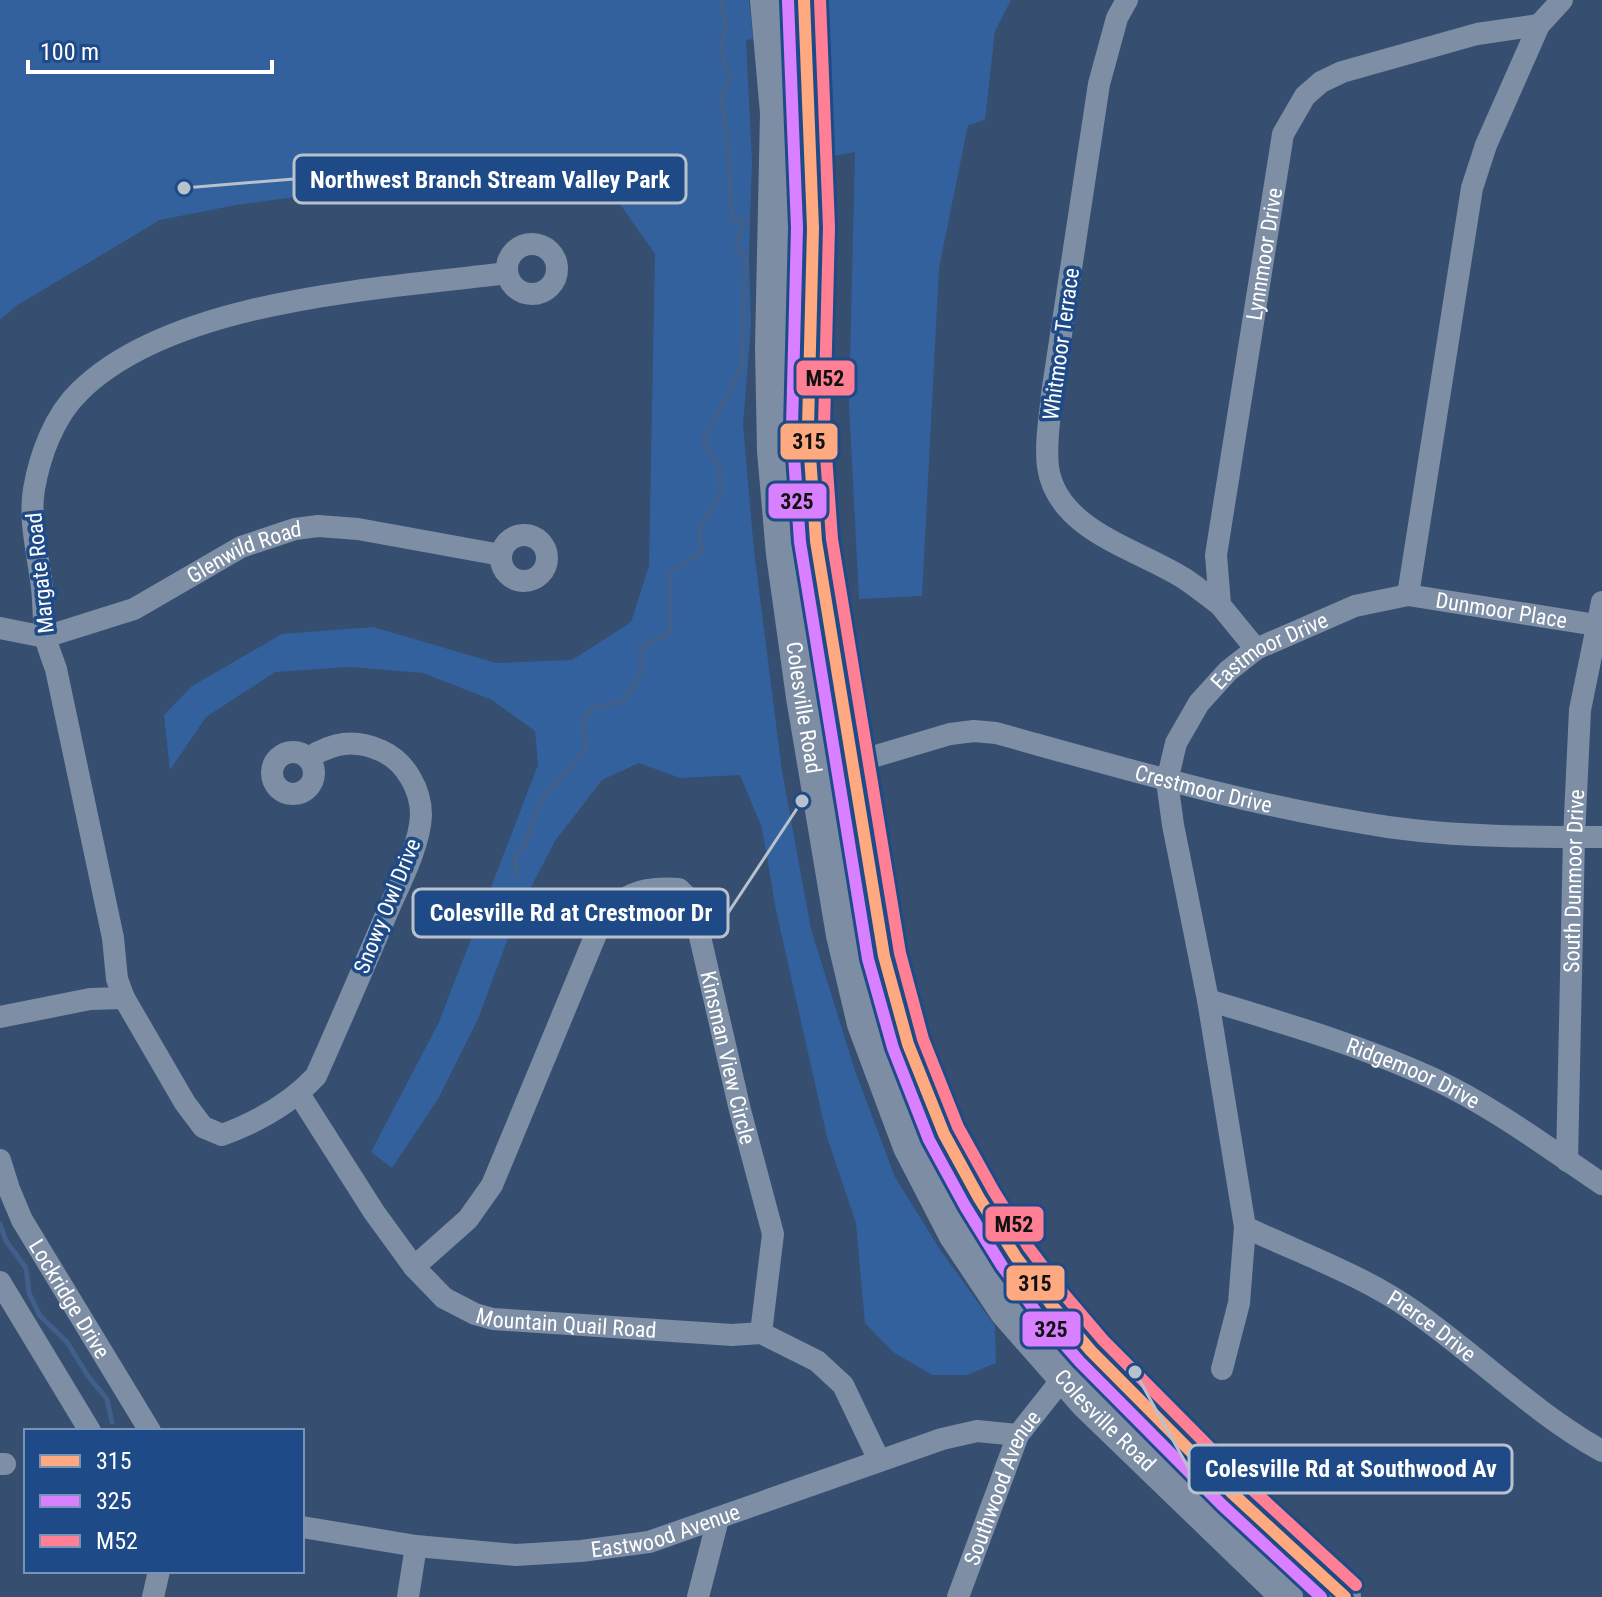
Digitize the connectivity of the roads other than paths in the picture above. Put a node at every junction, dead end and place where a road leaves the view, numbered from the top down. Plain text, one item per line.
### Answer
1 (766, 0) edge
2 (804, 0) edge
3 (1127, 0) edge
4 (1562, 0) edge
5 (1539, 25) junction
6 (507, 273) dead end
7 (501, 555) dead end
8 (1408, 595) junction
9 (1602, 602) edge
10 (1220, 605) junction
11 (1596, 625) junction
12 (0, 628) edge
13 (45, 637) junction
14 (1256, 649) junction
15 (308, 758) dead end
16 (851, 766) junction
17 (815, 774) junction
18 (1167, 781) junction
19 (1574, 837) junction
20 (1602, 837) edge
21 (124, 998) junction
22 (1208, 1000) junction
23 (0, 1017) edge
24 (299, 1094) junction
25 (0, 1160) edge
26 (1567, 1161) junction
27 (1602, 1184) edge
28 (1245, 1227) junction
29 (414, 1267) junction
30 (0, 1282) edge
31 (761, 1333) junction
32 (1091, 1351) junction
33 (1222, 1369) dead end
34 (1063, 1378) junction
35 (89, 1429) edge
36 (149, 1429) edge
37 (1018, 1435) junction
38 (1602, 1451) edge
39 (879, 1460) junction
40 (718, 1519) junction
41 (304, 1527) edge
42 (416, 1546) junction
43 (159, 1573) edge
44 (153, 1597) edge
45 (408, 1597) edge
46 (698, 1597) edge
47 (958, 1597) edge
48 (1287, 1597) edge
49 (1345, 1597) edge

1 - 17 highway, Colesville Road
2 - 16 highway, Colesville Road
3 - 10 street, Whitmoor Terrace
4 - 5 street
5 - 8 street
5 - 10 street, Lynnmoor Drive
6 - 13 street, Margate Road
7 - 13 street, Glenwild Road
8 - 11 street, Dunmoor Place
8 - 14 street, Eastmoor Drive
9 - 11 street, South Dunmoor Drive
10 - 14 street
11 - 19 street, South Dunmoor Drive
12 - 13 street, Glenwild Road
13 - 21 street, Margate Road
14 - 18 street, Eastmoor Drive
15 - 24 street, Snowy Owl Drive
16 - 17 street, Crestmoor Drive
16 - 18 street, Crestmoor Drive
16 - 32 highway, Colesville Road
17 - 34 highway, Colesville Road
18 - 19 street, Crestmoor Drive
18 - 22 street, Eastmoor Drive
19 - 20 street, Crestmoor Drive
19 - 26 street, South Dunmoor Drive
21 - 23 street
21 - 24 street, Margate Road
22 - 26 street, Ridgemoor Drive
22 - 28 street, Eastmoor Drive
24 - 29 street, Mountain Quail Road
25 - 36 street, Lockridge Drive
26 - 27 street, Ridgemoor Drive
28 - 33 street, Eastmoor Drive
28 - 38 street, Pierce Drive
29 - 31 street, Mountain Quail Road
29 - 31 street, Kinsman View Circle
30 - 35 street
31 - 39 street, Mountain Quail Road
32 - 34 street, Southwood Avenue
32 - 49 highway, Colesville Road
34 - 37 street, Southwood Avenue
34 - 48 highway, Colesville Road
37 - 39 street, Eastwood Avenue
37 - 47 street, Southwood Avenue
39 - 40 street, Eastwood Avenue
40 - 42 street, Eastwood Avenue
40 - 46 street
41 - 42 street, Eastwood Avenue
42 - 45 street
43 - 44 street

